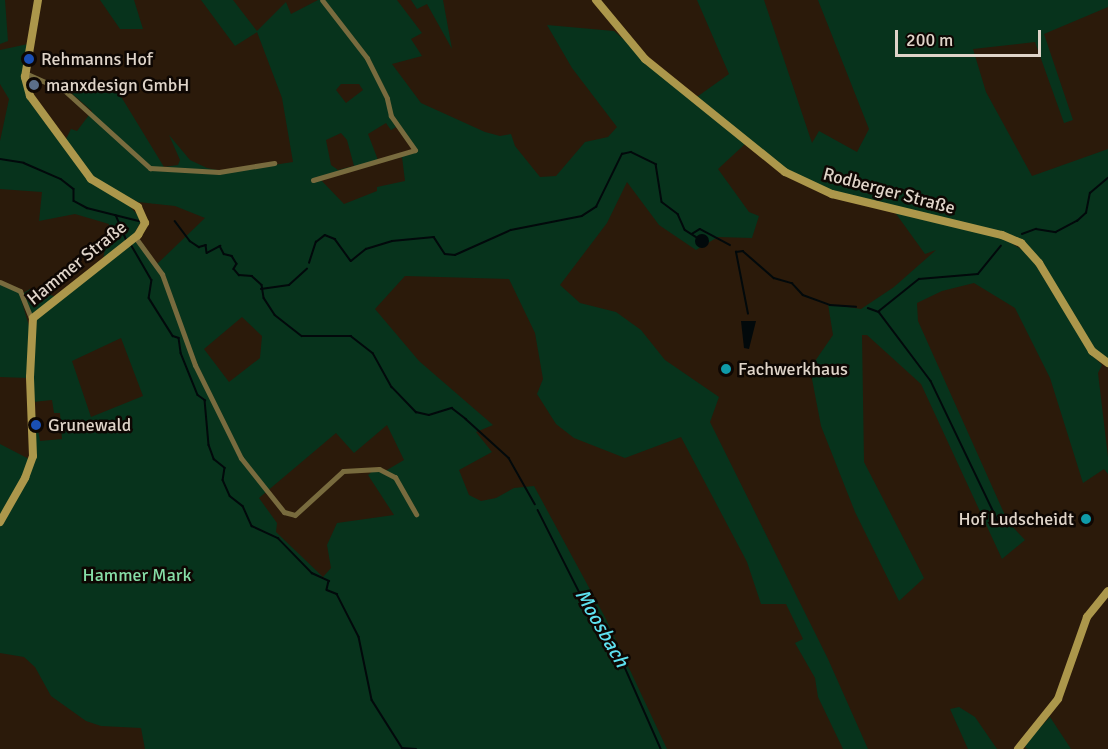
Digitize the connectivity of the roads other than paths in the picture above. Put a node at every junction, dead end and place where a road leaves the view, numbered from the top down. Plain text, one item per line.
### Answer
1 (38, 0) edge
2 (322, 0) edge
3 (596, 0) edge
4 (25, 74) junction
5 (273, 163) dead end
6 (313, 180) dead end
7 (135, 237) junction
8 (0, 282) edge
9 (32, 321) junction
10 (1108, 363) edge
11 (416, 514) dead end
12 (0, 522) edge
13 (1108, 591) edge
14 (1018, 749) edge

1 - 4 street, Hammer Straße
2 - 6 street
3 - 10 street, Rodberger Straße
4 - 5 street
4 - 7 street, Hammer Straße
7 - 9 street, Hammer Straße
7 - 11 street
8 - 9 street
9 - 12 street, Hammer Straße
13 - 14 street

